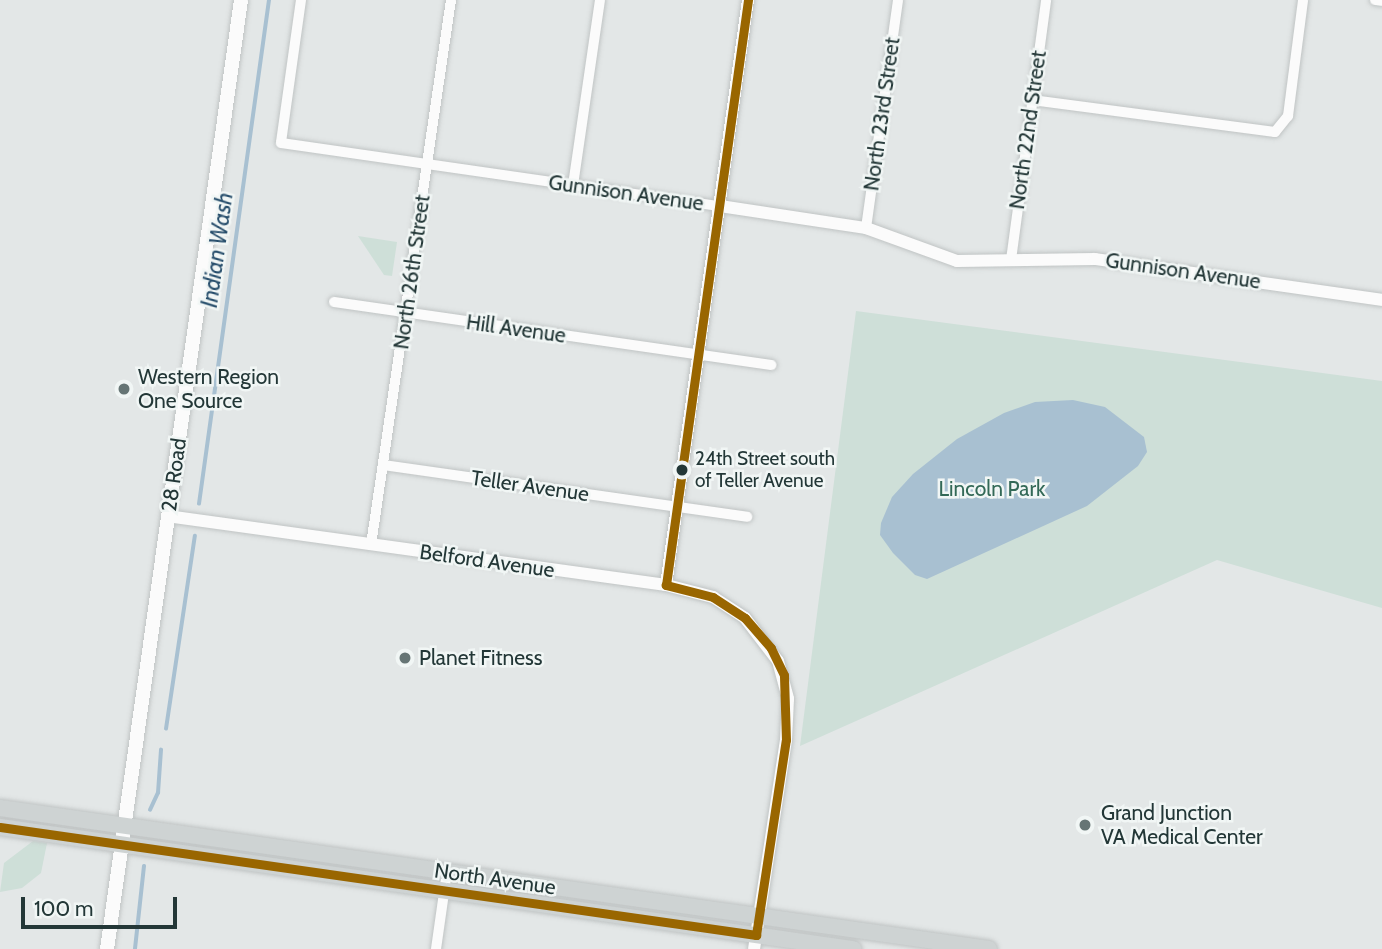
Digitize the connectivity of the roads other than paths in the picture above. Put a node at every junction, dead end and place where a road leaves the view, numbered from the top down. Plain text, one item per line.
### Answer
1 (241, 0) edge
2 (301, 0) edge
3 (451, 0) edge
4 (600, 0) edge
5 (748, 0) edge
6 (898, 0) edge
7 (1046, 0) edge
8 (1303, 0) edge
9 (1375, 0) edge
10 (1382, 1) edge
11 (1032, 100) junction
12 (428, 165) junction
13 (573, 185) junction
14 (720, 206) junction
15 (866, 228) junction
16 (1011, 260) junction
17 (1382, 300) edge
18 (334, 302) dead end
19 (406, 314) junction
20 (699, 355) junction
21 (771, 365) dead end
22 (383, 465) junction
23 (677, 506) junction
24 (167, 516) junction
25 (747, 517) dead end
26 (372, 545) junction
27 (666, 586) junction
28 (0, 808) edge
29 (0, 827) edge
30 (126, 827) junction
31 (124, 845) junction
32 (288, 849) junction
33 (202, 856) junction
34 (380, 862) junction
35 (292, 869) junction
36 (447, 872) junction
37 (445, 891) junction
38 (760, 917) junction
39 (755, 942) edge
40 (107, 949) edge
41 (436, 949) edge
42 (853, 949) edge
43 (989, 949) edge

1 - 24 main road, 28 Road
2 - 12 street, Gunnison Avenue
3 - 12 street, North 26th Street
4 - 13 street
5 - 14 street
6 - 15 street, North 23rd Street
7 - 11 street, North 22nd Street
8 - 11 street
9 - 10 street
11 - 16 street, North 22nd Street
12 - 13 street, Gunnison Avenue
12 - 19 street, North 26th Street
13 - 14 street, Gunnison Avenue
14 - 15 street, Gunnison Avenue
14 - 20 street
15 - 16 street, Gunnison Avenue
16 - 17 street, Gunnison Avenue
18 - 19 street, Hill Avenue
19 - 20 street, Hill Avenue
19 - 22 street, North 26th Street
20 - 21 street, Hill Avenue
20 - 23 street
22 - 23 street, Teller Avenue
22 - 26 street, North 26th Street
23 - 25 street, Teller Avenue
23 - 27 street
24 - 26 street, Belford Avenue
24 - 30 main road, 28 Road
26 - 27 street, Belford Avenue
27 - 38 street, Belford Avenue
28 - 30 main road, North Avenue
29 - 31 main road, North Avenue
30 - 31 main road, 28 Road
30 - 32 main road, North Avenue
31 - 33 main road, North Avenue
31 - 40 main road, 28 Road
32 - 33 main road
32 - 34 main road, North Avenue
33 - 35 main road, North Avenue
34 - 35 main road
34 - 36 main road, North Avenue
35 - 37 main road, North Avenue
36 - 37 street
36 - 38 main road, North Avenue
37 - 39 main road, North Avenue
37 - 41 street
38 - 39 street
38 - 43 main road, North Avenue
39 - 42 main road, North Avenue

